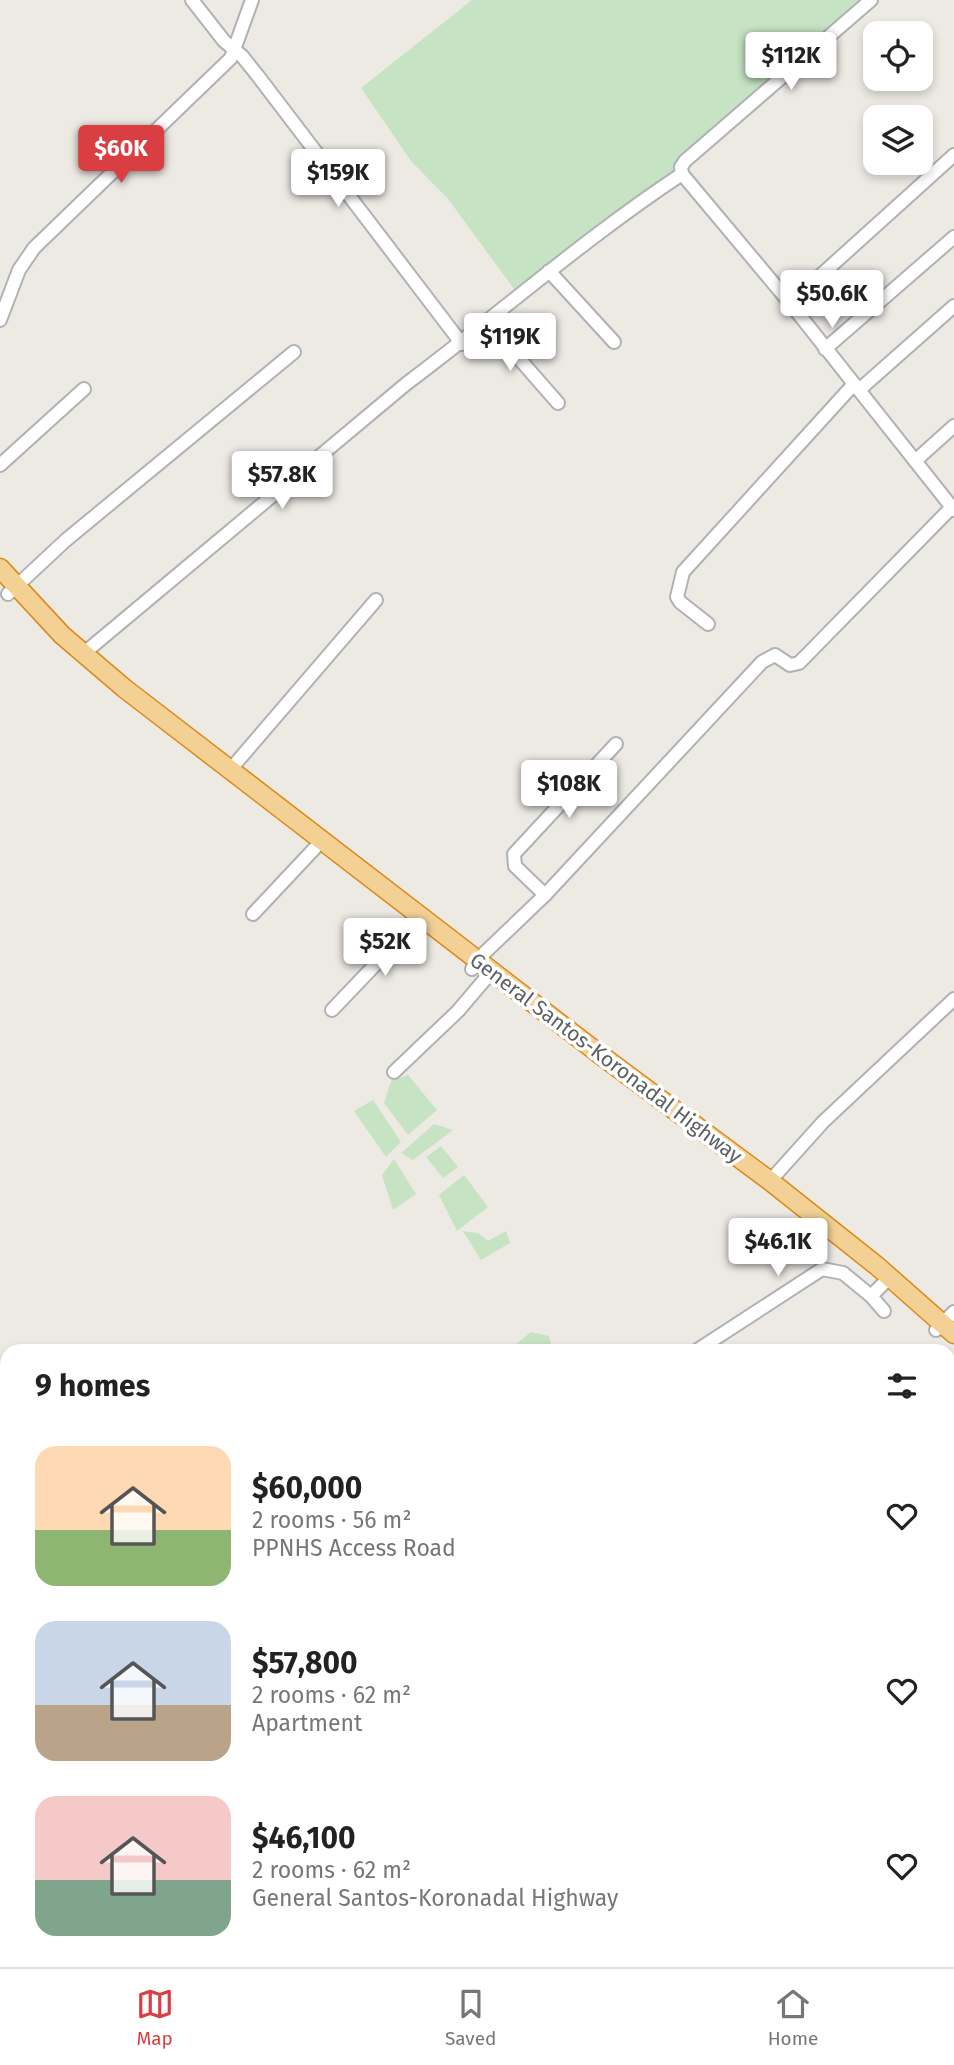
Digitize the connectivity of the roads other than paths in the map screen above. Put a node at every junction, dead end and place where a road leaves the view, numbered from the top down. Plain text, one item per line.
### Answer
1 (192, 0) edge
2 (252, 0) edge
3 (871, 0) edge
4 (236, 51) junction
5 (954, 156) edge
6 (682, 174) junction
7 (954, 237) edge
8 (549, 271) junction
9 (790, 303) junction
10 (954, 306) edge
11 (0, 320) edge
12 (487, 322) junction
13 (614, 342) dead end
14 (462, 344) junction
15 (825, 349) junction
16 (294, 352) dead end
17 (857, 387) junction
18 (84, 389) dead end
19 (558, 403) dead end
20 (954, 426) edge
21 (915, 461) junction
22 (0, 465) edge
23 (953, 509) edge
24 (0, 568) edge
25 (8, 588) edge
26 (376, 600) dead end
27 (708, 624) dead end
28 (83, 654) junction
29 (121, 692) junction
30 (616, 744) dead end
31 (230, 770) junction
32 (315, 848) junction
33 (545, 895) junction
34 (253, 914) dead end
35 (414, 924) junction
36 (482, 970) junction
37 (954, 999) edge
38 (332, 1010) dead end
39 (394, 1072) dead end
40 (769, 1181) junction
41 (884, 1283) junction
42 (871, 1296) junction
43 (884, 1311) dead end
44 (946, 1325) edge
45 (707, 1344) edge
46 (953, 1344) edge

1 - 4 street
2 - 4 street
3 - 6 street
4 - 11 street
4 - 14 street
5 - 9 street
6 - 8 street
6 - 9 street
7 - 15 street
8 - 12 street
8 - 13 street
9 - 15 street
10 - 17 street
12 - 14 street
12 - 19 street
14 - 28 street
15 - 17 street
16 - 25 street
17 - 21 street
17 - 27 street
18 - 22 street
20 - 21 street
21 - 23 street
23 - 33 street
24 - 25 highway, General Santos-Koronadal Highway
25 - 28 highway, General Santos-Koronadal Highway
25 - 29 highway, General Santos-Koronadal Highway
26 - 31 street
28 - 29 highway, General Santos-Koronadal Highway
29 - 31 highway, General Santos-Koronadal Highway
29 - 32 highway, General Santos-Koronadal Highway
30 - 33 street
31 - 36 highway, General Santos-Koronadal Highway
32 - 34 street
32 - 35 highway, General Santos-Koronadal Highway
33 - 36 street
35 - 36 highway, General Santos-Koronadal Highway
35 - 38 street
36 - 39 street
36 - 40 highway, General Santos-Koronadal Highway
36 - 41 highway, General Santos-Koronadal Highway
37 - 40 street
40 - 44 highway, General Santos-Koronadal Highway
41 - 42 street
41 - 44 highway, General Santos-Koronadal Highway
42 - 43 street
42 - 45 street
44 - 46 highway, General Santos-Koronadal Highway

